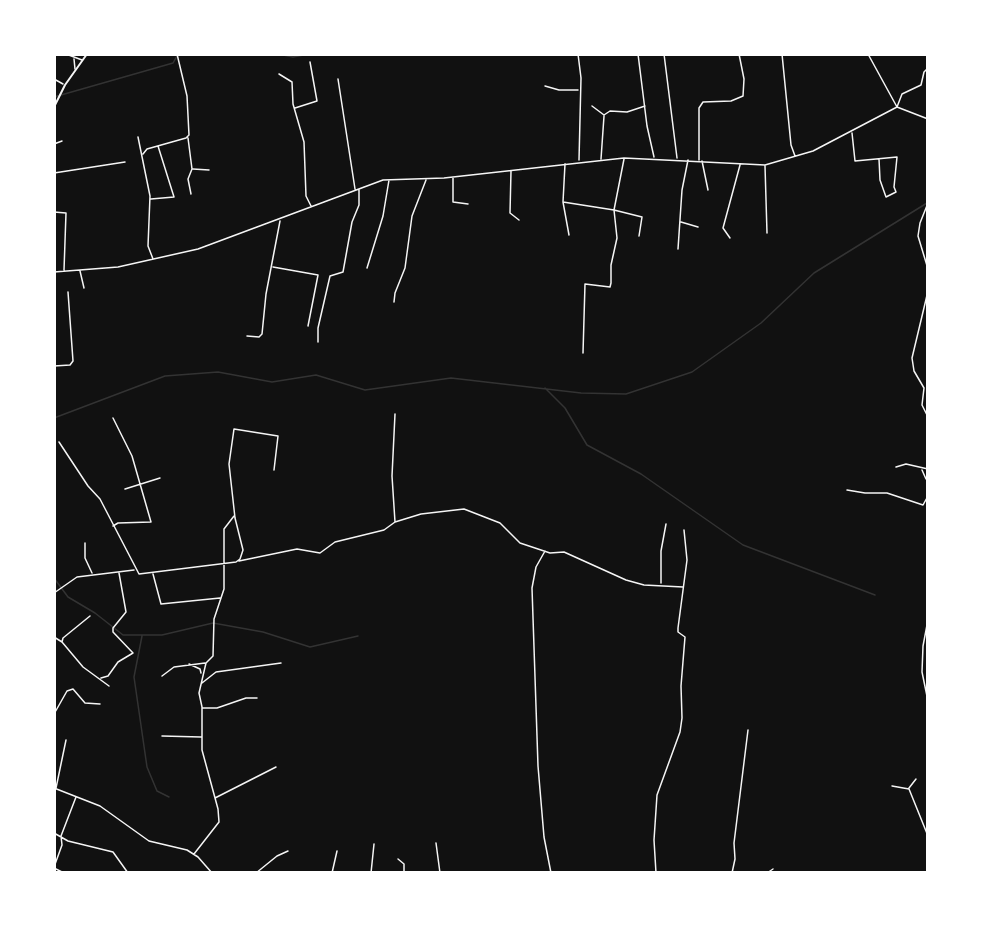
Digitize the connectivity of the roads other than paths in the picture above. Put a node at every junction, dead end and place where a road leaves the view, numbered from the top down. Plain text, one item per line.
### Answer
1 (66, 54) edge
2 (87, 54) edge
3 (177, 54) edge
4 (578, 54) edge
5 (638, 54) edge
6 (664, 54) edge
7 (739, 54) edge
8 (783, 54) edge
9 (868, 54) edge
10 (74, 58) junction
11 (83, 60) junction
12 (310, 62) dead end
13 (928, 68) edge
14 (75, 70) junction
15 (279, 74) dead end
16 (54, 79) edge
17 (338, 79) dead end
18 (65, 85) junction
19 (544, 86) dead end
20 (578, 90) junction
21 (646, 105) junction
22 (592, 106) dead end
23 (54, 107) edge
24 (897, 107) junction
25 (294, 108) junction
26 (604, 115) junction
27 (928, 119) edge
28 (852, 132) junction
29 (138, 137) dead end
30 (188, 138) junction
31 (62, 141) dead end
32 (54, 144) edge
33 (158, 146) junction
34 (143, 154) junction
35 (796, 157) junction
36 (624, 158) junction
37 (655, 158) junction
38 (601, 159) junction
39 (677, 159) junction
40 (879, 159) junction
41 (688, 160) junction
42 (700, 160) junction
43 (579, 161) junction
44 (125, 162) dead end
45 (565, 163) junction
46 (740, 164) junction
47 (765, 165) junction
48 (192, 169) junction
49 (209, 170) dead end
50 (511, 170) junction
51 (54, 173) edge
52 (453, 177) junction
53 (389, 179) junction
54 (426, 179) junction
55 (359, 188) junction
56 (356, 190) junction
57 (708, 190) dead end
58 (191, 194) dead end
59 (151, 199) junction
60 (563, 202) junction
61 (928, 203) edge
62 (468, 204) dead end
63 (311, 207) junction
64 (614, 210) junction
65 (54, 212) edge
66 (280, 220) junction
67 (519, 220) dead end
68 (680, 221) junction
69 (698, 227) dead end
70 (768, 233) dead end
71 (570, 235) dead end
72 (639, 236) dead end
73 (730, 238) dead end
74 (678, 249) dead end
75 (153, 259) junction
76 (272, 267) junction
77 (367, 268) dead end
78 (928, 269) edge
79 (80, 270) junction
80 (64, 271) junction
81 (54, 272) edge
82 (84, 288) dead end
83 (928, 291) edge
84 (68, 292) dead end
85 (394, 302) dead end
86 (308, 326) dead end
87 (248, 336) dead end
88 (318, 342) dead end
89 (583, 352) dead end
90 (54, 366) edge
91 (394, 414) dead end
92 (928, 417) edge
93 (113, 418) dead end
94 (59, 442) dead end
95 (896, 467) dead end
96 (922, 469) junction
97 (928, 469) edge
98 (274, 470) dead end
99 (160, 478) dead end
100 (926, 479) dead end
101 (139, 485) junction
102 (124, 489) dead end
103 (847, 490) dead end
104 (928, 496) edge
105 (235, 515) junction
106 (395, 522) junction
107 (666, 524) dead end
108 (112, 527) junction
109 (684, 530) dead end
110 (85, 543) dead end
111 (545, 551) junction
112 (238, 561) junction
113 (226, 564) junction
114 (135, 570) junction
115 (93, 573) junction
116 (119, 573) junction
117 (153, 573) junction
118 (662, 584) junction
119 (683, 587) junction
120 (54, 593) edge
121 (222, 598) junction
122 (90, 616) dead end
123 (927, 625) edge
124 (54, 637) edge
125 (62, 642) junction
126 (206, 663) junction
127 (281, 663) dead end
128 (188, 664) junction
129 (202, 675) junction
130 (162, 676) dead end
131 (101, 678) junction
132 (201, 684) junction
133 (109, 686) dead end
134 (257, 698) dead end
135 (928, 701) edge
136 (100, 704) dead end
137 (202, 708) junction
138 (54, 714) edge
139 (748, 730) dead end
140 (162, 736) dead end
141 (201, 737) junction
142 (66, 740) dead end
143 (276, 767) dead end
144 (916, 779) dead end
145 (892, 786) dead end
146 (55, 788) edge
147 (909, 789) junction
148 (76, 796) junction
149 (214, 798) junction
150 (54, 833) edge
151 (61, 836) junction
152 (928, 836) edge
153 (436, 843) dead end
154 (374, 844) dead end
155 (288, 851) dead end
156 (337, 851) dead end
157 (194, 854) junction
158 (398, 859) dead end
159 (54, 868) edge
160 (773, 869) dead end
161 (64, 873) edge
162 (128, 873) edge
163 (212, 873) edge
164 (256, 873) edge
165 (332, 873) edge
166 (370, 873) edge
167 (404, 873) edge
168 (440, 873) edge
169 (550, 873) edge
170 (656, 873) edge
171 (732, 873) edge
172 (767, 873) edge

1 - 10 street
2 - 11 main road
3 - 30 street
4 - 20 street
5 - 21 street
6 - 39 street
7 - 42 street
8 - 35 street
9 - 24 street
10 - 11 street
10 - 14 street
11 - 14 main road
12 - 25 street
13 - 24 street
14 - 18 main road
15 - 25 street
16 - 18 street
17 - 56 street
18 - 23 main road
19 - 20 street
20 - 43 street
21 - 26 street
21 - 37 street
22 - 26 street
24 - 27 street
24 - 28 street
25 - 63 street
26 - 38 street
28 - 35 street
28 - 40 street
29 - 34 street
30 - 33 street
30 - 48 street
31 - 32 street
33 - 34 street
33 - 59 street
34 - 59 street
35 - 47 street
36 - 37 street
36 - 38 street
36 - 64 street
37 - 39 street
38 - 43 street
39 - 41 street
40 - 40 street
41 - 42 street
41 - 68 street
42 - 46 street
42 - 57 street
43 - 45 street
44 - 51 street
45 - 50 street
45 - 60 street
46 - 47 street
46 - 73 street
47 - 70 street
48 - 49 street
48 - 58 street
50 - 52 street
50 - 67 street
52 - 54 street
52 - 62 street
53 - 54 street
53 - 55 street
53 - 77 street
54 - 85 street
55 - 56 street
55 - 88 street
56 - 63 street
59 - 75 street
60 - 64 street
60 - 71 street
61 - 78 street
63 - 66 street
64 - 72 street
64 - 89 street
65 - 80 street
66 - 75 street
66 - 76 street
68 - 69 street
68 - 74 street
75 - 79 street
76 - 86 street
76 - 87 street
79 - 80 street
79 - 82 street
80 - 81 street
83 - 92 street
84 - 90 street
91 - 106 street
93 - 101 street
94 - 108 street
95 - 96 street
96 - 97 street
96 - 100 street
98 - 105 street
99 - 101 street
101 - 102 street
101 - 108 street
103 - 104 street
105 - 112 street
105 - 113 street
106 - 111 street
106 - 112 street
107 - 118 street
108 - 114 street
109 - 119 street
110 - 115 street
111 - 118 street
111 - 169 street
112 - 113 street
113 - 117 street
113 - 121 street
114 - 116 street
114 - 117 street
115 - 116 street
115 - 120 street
116 - 131 street
117 - 121 street
118 - 119 street
119 - 170 street
121 - 126 street
122 - 125 street
123 - 135 street
124 - 125 street
125 - 131 street
126 - 128 street
126 - 129 street
127 - 132 street
128 - 129 street
128 - 130 street
129 - 132 street
131 - 133 street
132 - 137 street
134 - 137 street
136 - 138 street
137 - 141 street
139 - 171 street
140 - 141 street
141 - 149 street
142 - 146 street
143 - 149 street
144 - 147 street
145 - 147 street
146 - 148 street
147 - 152 street
148 - 151 street
148 - 157 street
149 - 157 street
150 - 151 street
151 - 159 street
151 - 162 street
153 - 168 street
154 - 166 street
155 - 164 street
156 - 165 street
157 - 163 street
158 - 167 street
159 - 161 street
160 - 172 street

